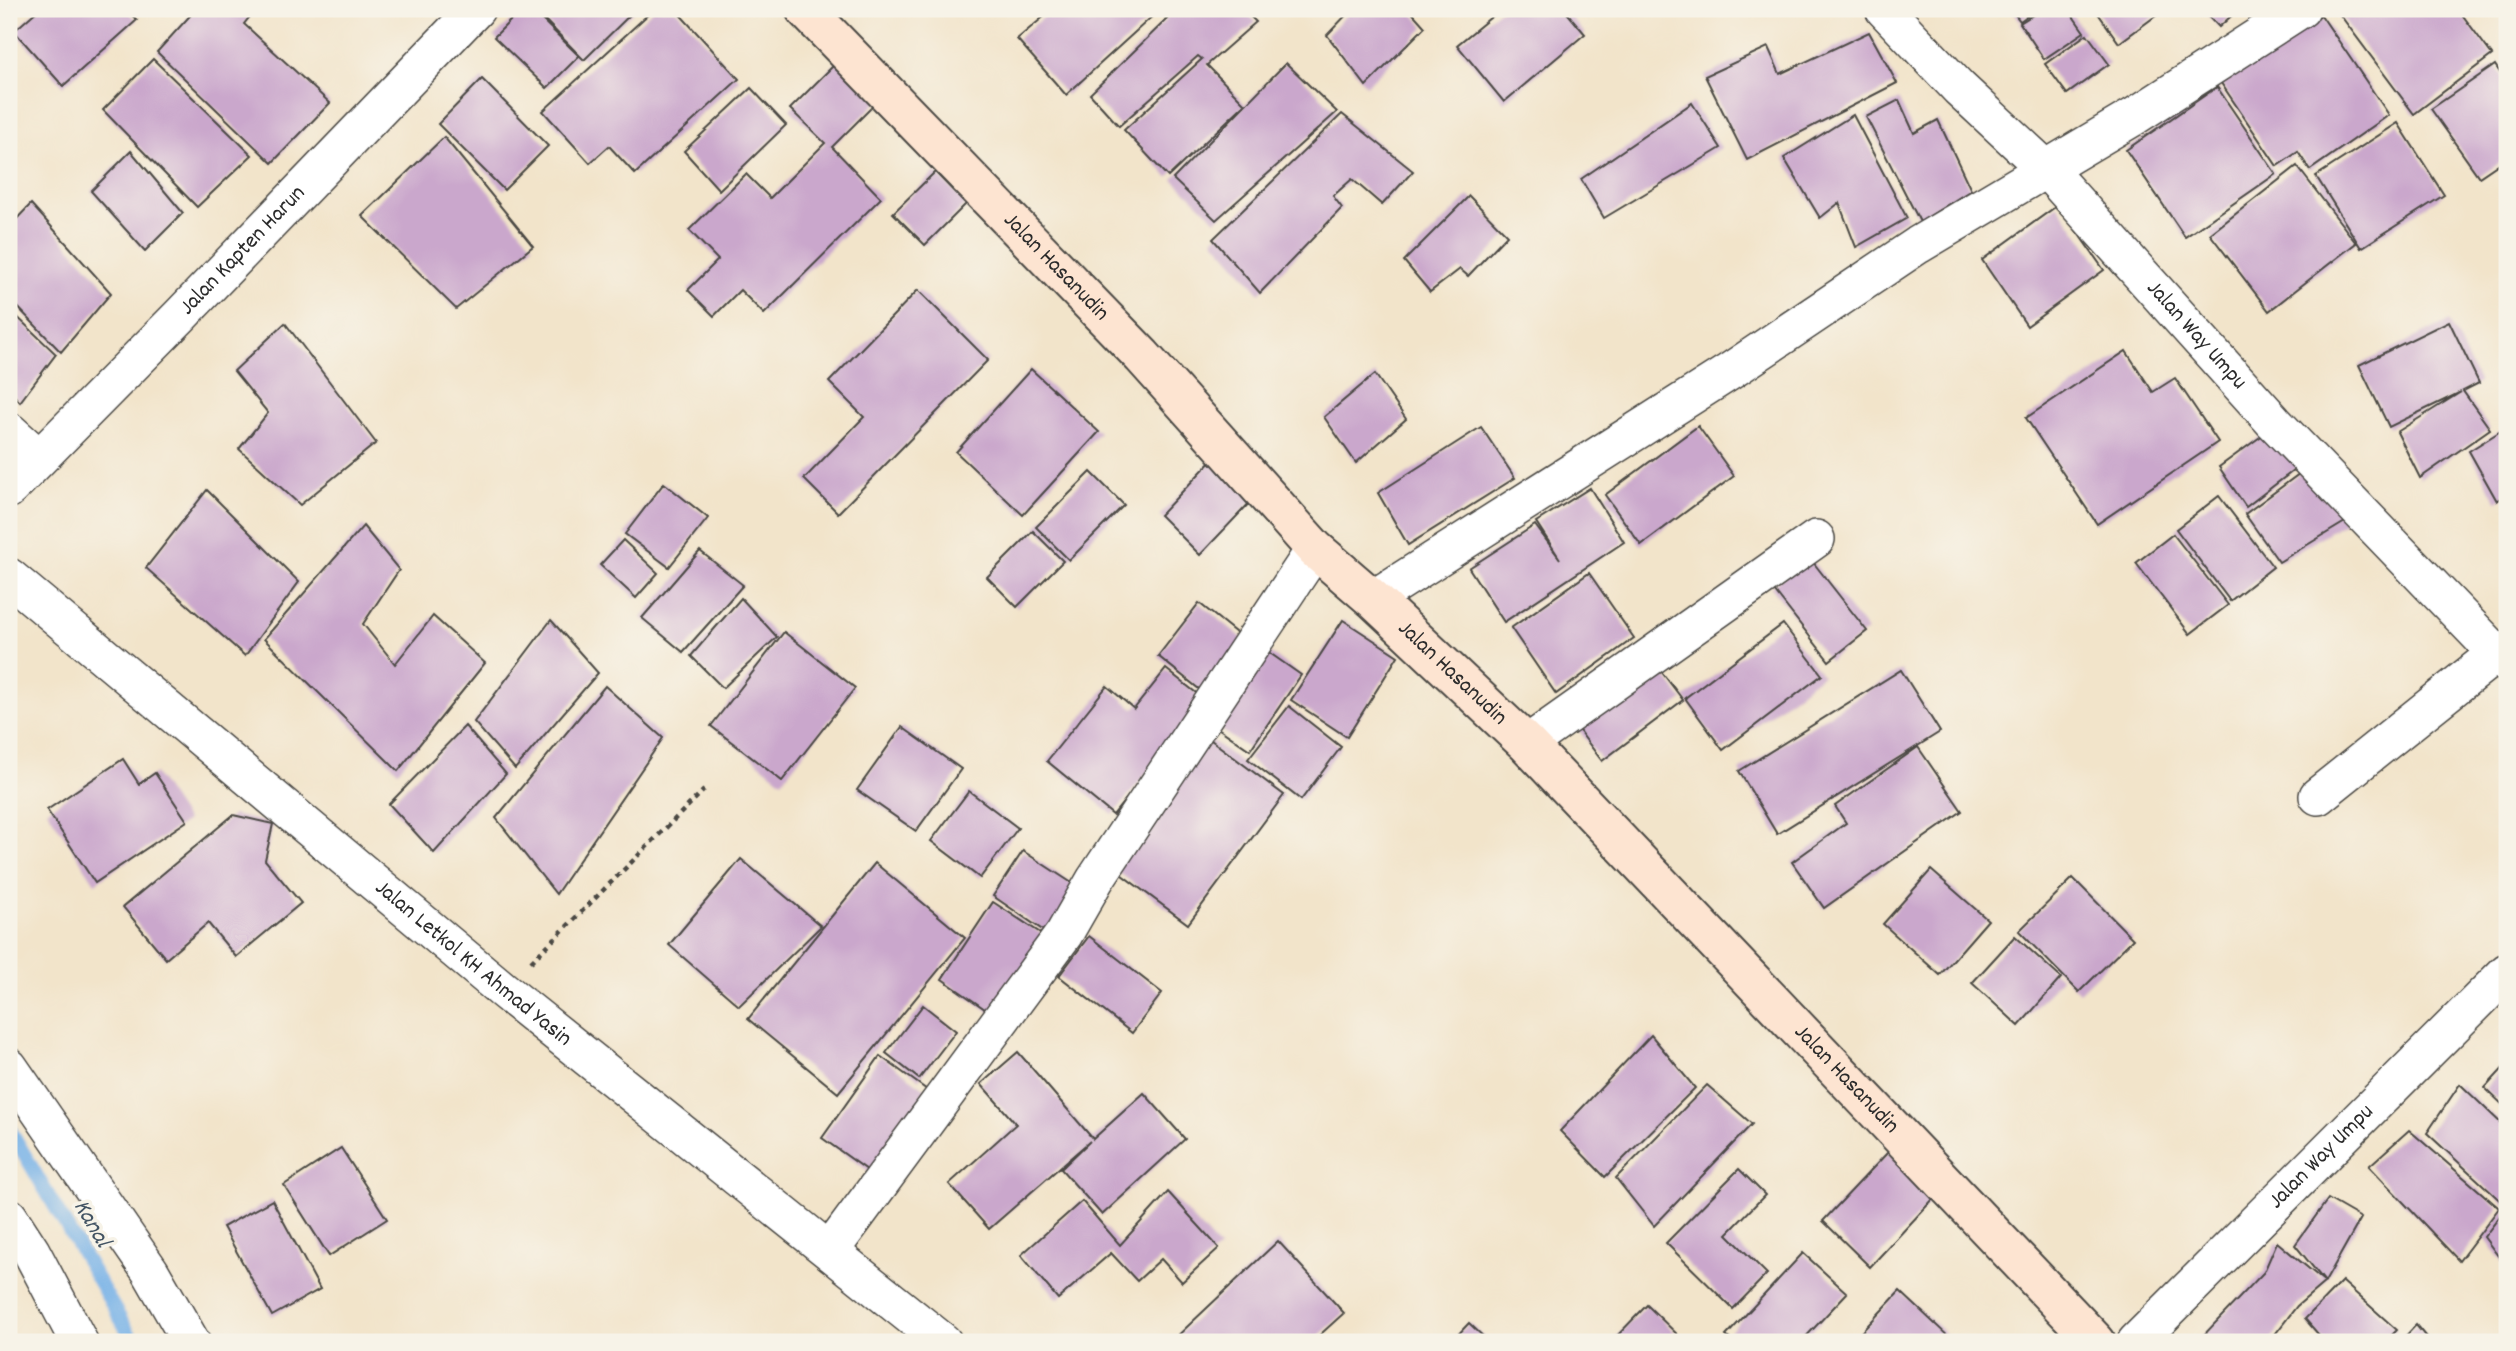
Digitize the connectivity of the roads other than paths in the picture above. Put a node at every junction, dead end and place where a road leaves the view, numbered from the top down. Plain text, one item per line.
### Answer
1 (476, 9) edge
2 (804, 9) edge
3 (1884, 9) edge
4 (2301, 9) edge
5 (2047, 170) junction
6 (9, 431) edge
7 (39, 458) junction
8 (9, 489) edge
9 (1816, 539) dead end
10 (1315, 549) junction
11 (9, 577) edge
12 (1374, 599) junction
13 (2502, 659) edge
14 (1527, 744) junction
15 (2318, 796) dead end
16 (2507, 972) edge
17 (9, 1067) edge
18 (9, 1217) edge
19 (830, 1251) junction
20 (79, 1342) edge
21 (191, 1342) edge
22 (943, 1342) edge
23 (2096, 1342) edge
24 (2136, 1342) edge

1 - 7 street, Jalan Kapten Harun
2 - 10 main road, Jalan Hasanudin
3 - 5 street, Jalan Way Umpu
4 - 5 street
5 - 12 street
5 - 13 street, Jalan Way Umpu
6 - 7 street
7 - 8 street, Jalan Kapten Harun
9 - 14 street
10 - 12 main road, Jalan Hasanudin
10 - 19 street
11 - 19 street, Jalan Letkol KH Ahmad Yasin
12 - 14 main road, Jalan Hasanudin
13 - 15 street
14 - 23 main road, Jalan Hasanudin
16 - 24 street, Jalan Way Umpu
17 - 21 street
18 - 20 street
19 - 22 street, Jalan Letkol KH Ahmad Yasin

